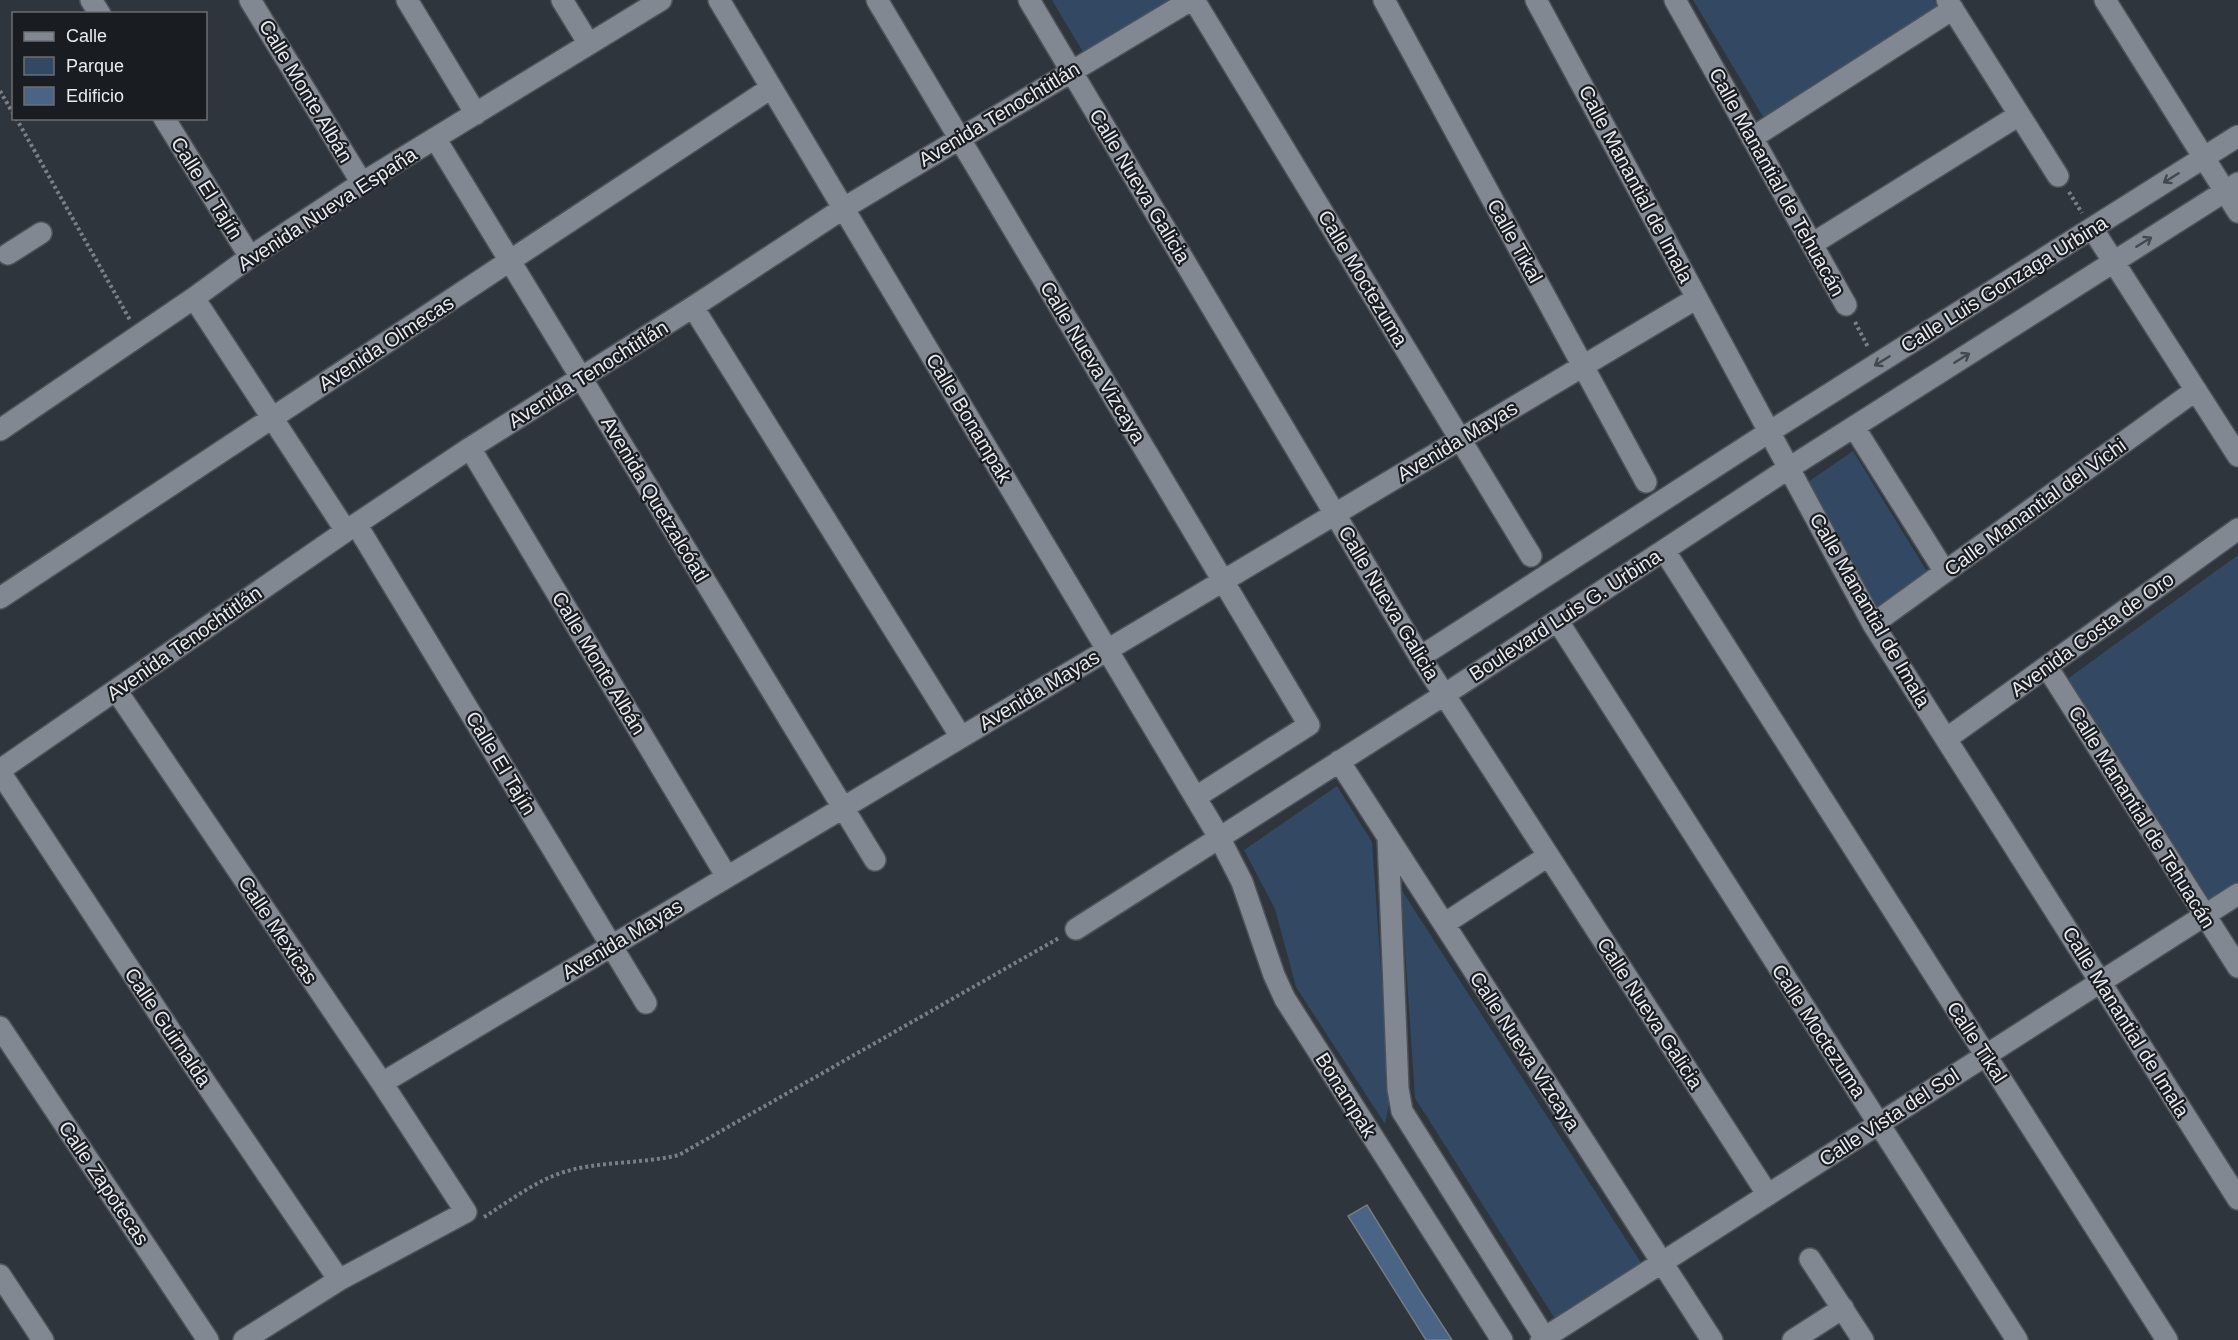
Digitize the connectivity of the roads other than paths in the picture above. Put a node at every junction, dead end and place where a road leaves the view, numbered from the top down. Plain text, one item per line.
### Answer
1 (250, 0) edge
2 (407, 0) edge
3 (562, 0) edge
4 (662, 0) edge
5 (719, 0) edge
6 (877, 0) edge
7 (1029, 0) edge
8 (1192, 0) edge
9 (1384, 0) edge
10 (1536, 0) edge
11 (1676, 0) edge
12 (2105, 0) edge
13 (1950, 4) edge
14 (589, 44) junction
15 (1072, 71) junction
16 (771, 88) junction
17 (476, 114) junction
18 (2019, 114) junction
19 (165, 120) edge
20 (2238, 136) edge
21 (435, 138) junction
22 (959, 138) junction
23 (1752, 138) junction
24 (2204, 158) junction
25 (2058, 176) road end
26 (362, 183) junction
27 (2231, 187) edge
28 (844, 208) junction
29 (2238, 212) edge
30 (2092, 228) junction
31 (41, 233) dead end
32 (1812, 244) junction
33 (3, 254) edge
34 (250, 257) junction
35 (510, 261) junction
36 (2114, 261) junction
37 (194, 298) junction
38 (1697, 298) junction
39 (1846, 305) road end
40 (693, 307) junction
41 (1583, 366) junction
42 (581, 378) junction
43 (2196, 390) junction
44 (272, 418) junction
45 (1854, 427) junction
46 (0, 430) edge
47 (1769, 432) junction
48 (1460, 439) junction
49 (470, 448) junction
50 (2238, 456) edge
51 (1789, 468) junction
52 (1646, 482) dead end
53 (1336, 513) junction
54 (351, 528) junction
55 (2238, 529) edge
56 (1664, 550) junction
57 (1531, 556) dead end
58 (1945, 572) junction
59 (1223, 581) junction
60 (0, 598) edge
61 (1557, 620) junction
62 (1873, 624) junction
63 (1107, 650) junction
64 (1420, 657) junction
65 (2047, 667) junction
66 (116, 690) junction
67 (1444, 695) junction
68 (961, 737) junction
69 (1946, 739) junction
70 (1339, 762) junction
71 (0, 771) edge
72 (1196, 797) junction
73 (843, 807) junction
74 (1219, 837) junction
75 (1388, 837) junction
76 (1548, 856) junction
77 (875, 860) dead end
78 (727, 877) junction
79 (2238, 894) edge
80 (2205, 915) junction
81 (1443, 924) junction
82 (1076, 929) road end
83 (612, 946) junction
84 (2238, 967) edge
85 (2100, 982) junction
86 (646, 1003) dead end
87 (0, 1027) edge
88 (1985, 1055) junction
89 (382, 1083) junction
90 (1878, 1124) junction
91 (1768, 1195) junction
92 (2238, 1199) edge
93 (1810, 1259) dead end
94 (1662, 1263) junction
95 (0, 1275) edge
96 (339, 1280) junction
97 (1843, 1308) junction
98 (1544, 1339) edge
99 (43, 1340) edge
100 (208, 1340) edge
101 (244, 1340) edge
102 (1502, 1340) edge
103 (1712, 1340) edge
104 (1793, 1340) edge
105 (1863, 1340) edge
106 (2017, 1340) edge
107 (2167, 1340) edge

1 - 26 street, Calle Monte Albán
2 - 17 street
3 - 14 street
4 - 14 street, Avenida Nueva España
5 - 16 street, Calle Bonampak
6 - 22 street, Calle Nueva Vizcaya
7 - 15 street, Calle Nueva Galicia
8 - 15 street, Avenida Tenochtitlán
8 - 48 street, Calle Moctezuma
9 - 41 street, Calle Tikal
10 - 38 street, Calle Manantial de Imala
11 - 23 street, Calle Manantial de Tehuacán
12 - 24 street
13 - 18 street
13 - 23 street
14 - 17 street, Avenida Nueva España
15 - 22 street, Avenida Tenochtitlán
15 - 53 street, Calle Nueva Galicia
16 - 28 street, Calle Bonampak
16 - 35 street, Avenida Olmecas
17 - 21 street, Avenida Nueva España
18 - 25 street
18 - 32 street
19 - 34 street, Calle El Tajín
20 - 24 street, Calle Luis Gonzaga Urbina
21 - 26 street, Avenida Nueva España
21 - 35 street, Avenida Quetzalcóatl
22 - 28 street, Avenida Tenochtitlán
22 - 59 street, Calle Nueva Vizcaya
23 - 32 street, Calle Manantial de Tehuacán
24 - 27 street
24 -> 30 street, Calle Luis Gonzaga Urbina
26 - 34 street, Avenida Nueva España
27 - 29 street
36 -> 27 street, Calle Luis Gonzaga Urbina
28 - 40 street, Avenida Tenochtitlán
28 - 63 street, Calle Bonampak
30 - 36 street
30 -> 47 street, Calle Luis Gonzaga Urbina
31 - 33 street
32 - 39 street, Calle Manantial de Tehuacán
34 - 37 street, Avenida Nueva España
35 - 42 street, Avenida Quetzalcóatl
35 - 44 street, Avenida Olmecas
36 - 43 street
45 -> 36 street, Calle Luis Gonzaga Urbina
37 - 44 street, Calle El Tajín
37 - 46 street, Avenida Nueva España
38 - 41 street, Avenida Mayas
38 - 47 street, Calle Manantial de Imala
40 - 42 street, Avenida Tenochtitlán
40 - 68 street
41 - 48 street, Avenida Mayas
41 - 52 street, Calle Tikal
42 - 49 street, Avenida Tenochtitlán
42 - 73 street, Avenida Quetzalcóatl
43 - 50 street
43 - 58 street, Calle Manantial del Vichi
44 - 54 street, Calle El Tajín
44 - 60 street, Avenida Olmecas
45 - 51 street, Calle Luis Gonzaga Urbina
45 - 58 street
47 - 51 street, Calle Manantial de Imala
47 - 64 street
48 - 53 street, Avenida Mayas
48 - 57 street, Calle Moctezuma
49 - 54 street, Avenida Tenochtitlán
49 - 78 street, Calle Monte Albán
51 - 56 street, Boulevard Luis G. Urbina
51 - 62 street, Calle Manantial de Imala
53 - 59 street, Avenida Mayas
53 - 64 street, Calle Nueva Galicia
54 - 66 street, Avenida Tenochtitlán
54 - 83 street, Calle El Tajín
55 - 65 street, Avenida Costa de Oro
56 - 61 street, Boulevard Luis G. Urbina
56 - 88 street, Calle Tikal
58 - 62 street, Calle Manantial del Vichi
59 - 63 street, Avenida Mayas
59 - 72 street, Calle Nueva Vizcaya
61 - 67 street, Boulevard Luis G. Urbina
61 - 90 street, Calle Moctezuma
62 - 69 street, Calle Manantial de Imala
63 - 68 street, Avenida Mayas
63 - 72 street, Calle Bonampak
64 - 67 street, Calle Nueva Galicia
65 - 69 street, Avenida Costa de Oro
65 - 80 street, Calle Manantial de Tehuacán
66 - 71 street, Avenida Tenochtitlán
66 - 89 street, Calle Mexicas
67 - 70 street, Boulevard Luis G. Urbina
67 - 76 street, Calle Nueva Galicia
68 - 73 street, Avenida Mayas
69 - 85 street, Calle Manantial de Imala
70 - 74 street, Boulevard Luis G. Urbina
70 - 75 street, Calle Nueva Vizcaya
71 - 96 street, Calle Guirnalda
72 - 74 street, Calle Bonampak
73 - 77 street, Avenida Quetzalcóatl
73 - 78 street, Avenida Mayas
74 - 82 street, Boulevard Luis G. Urbina
74 - 102 street, Bonampak
75 - 81 street, Calle Nueva Vizcaya
75 - 98 street, Bonampak
76 - 81 street
76 - 91 street, Calle Nueva Galicia
78 - 83 street, Avenida Mayas
79 - 80 street, Calle Vista del Sol
80 - 84 street, Calle Manantial de Tehuacán
80 - 85 street, Calle Vista del Sol
81 - 94 street, Calle Nueva Vizcaya
83 - 86 street, Calle El Tajín
83 - 89 street, Avenida Mayas
85 - 88 street, Calle Vista del Sol
85 - 92 street, Calle Manantial de Imala
87 - 100 street, Calle Zapotecas
88 - 90 street, Calle Vista del Sol
88 - 107 street, Calle Tikal
89 - 96 street, Calle Mexicas
90 - 91 street, Calle Vista del Sol
90 - 106 street, Calle Moctezuma
91 - 94 street, Calle Vista del Sol
93 - 97 street
94 - 98 street, Calle Vista del Sol
94 - 103 street, Calle Nueva Vizcaya
95 - 99 street
96 - 101 street
97 - 104 street
97 - 105 street

